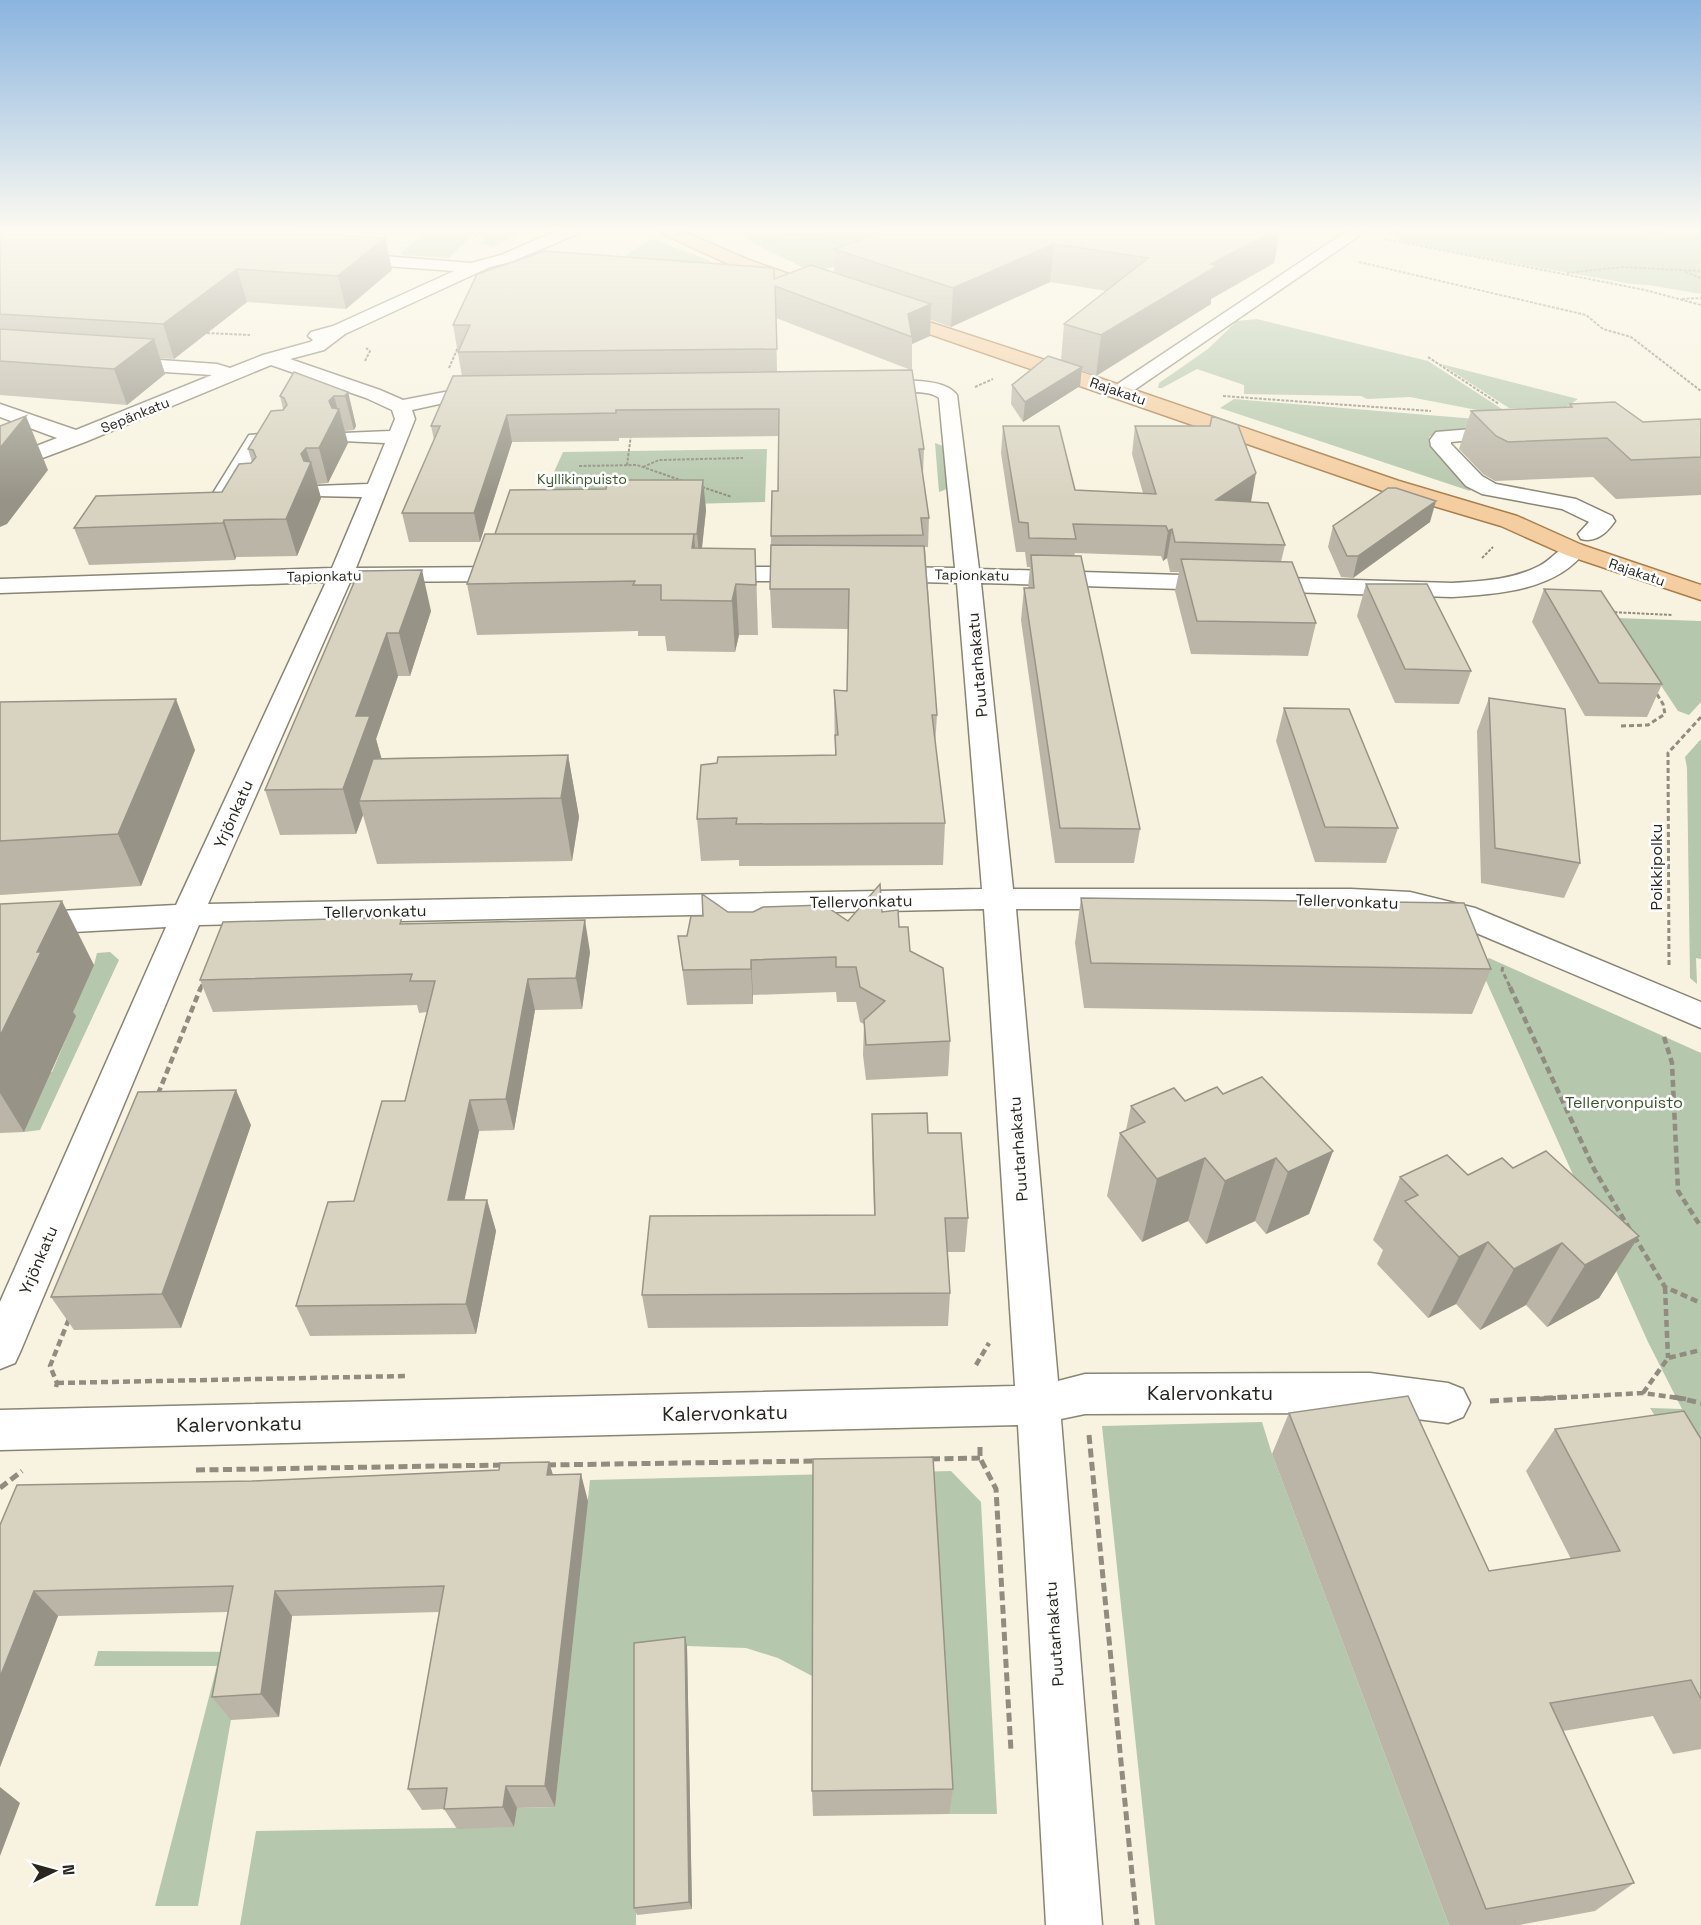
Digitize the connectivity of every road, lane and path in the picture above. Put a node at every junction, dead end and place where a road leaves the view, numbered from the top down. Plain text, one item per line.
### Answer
1 (359, 321) edge
2 (910, 321) edge
3 (1224, 321) edge
4 (1594, 321) edge
5 (463, 335) edge
6 (365, 347) dead end
7 (1428, 357) dead end
8 (270, 359) junction
9 (102, 362) edge
10 (364, 363) dead end
11 (232, 375) junction
12 (846, 389) edge
13 (1120, 391) junction
14 (1701, 391) edge
15 (505, 394) edge
16 (1223, 396) dead end
17 (433, 398) junction
18 (1501, 405) dead end
19 (401, 407) junction
20 (0, 410) edge
21 (1431, 411) dead end
22 (1524, 431) edge
23 (632, 432) edge
24 (350, 437) dead end
25 (398, 437) junction
26 (78, 438) junction
27 (285, 438) edge
28 (743, 458) dead end
29 (627, 465) junction
30 (579, 466) dead end
31 (642, 467) junction
32 (0, 468) edge
33 (687, 482) edge
34 (699, 486) edge
35 (376, 490) junction
36 (324, 491) dead end
37 (254, 492) edge
38 (732, 497) dead end
39 (1582, 542) junction
40 (533, 574) edge
41 (688, 574) edge
42 (831, 574) edge
43 (855, 574) edge
44 (969, 574) junction
45 (341, 575) junction
46 (0, 586) edge
47 (1701, 593) edge
48 (1600, 612) edge
49 (1678, 616) dead end
50 (1651, 685) edge
51 (1701, 717) edge
52 (1699, 723) edge
53 (1621, 726) dead end
54 (998, 899) junction
55 (186, 915) junction
56 (0, 925) edge
57 (1504, 963) dead end
58 (206, 974) edge
59 (1665, 1015) junction
60 (1701, 1016) edge
61 (154, 1105) edge
62 (1701, 1227) edge
63 (1665, 1287) junction
64 (1701, 1303) edge
65 (71, 1312) edge
66 (0, 1350) edge
67 (1701, 1350) edge
68 (1668, 1358) junction
69 (1643, 1393) junction
70 (1448, 1403) joint
71 (1701, 1403) edge
72 (1038, 1405) junction
73 (20, 1429) edge
74 (980, 1458) dead end
75 (920, 1459) edge
76 (824, 1461) edge
77 (513, 1465) edge
78 (537, 1465) edge
79 (189, 1470) dead end
80 (21, 1473) junction
81 (33, 1473) dead end
82 (0, 1488) edge
83 (1074, 1925) edge

1 - 8 street, Sepänkatu
2 - 13 main road, Rajakatu
3 - 13 street
4 - 14 path
5 - 17 path
6 - 10 path
7 - 18 path
8 - 11 street, Sepänkatu
8 - 19 street
9 - 11 street
11 - 26 street, Sepänkatu
12 - 44 street, Puutarhakatu
13 - 39 main road, Rajakatu
15 - 17 street
16 - 21 path
17 - 19 street
19 - 25 street, Yrjönkatu
20 - 26 street
22 - 39 street
23 - 29 path
24 - 25 street
25 - 35 street, Yrjönkatu
26 - 32 street, Sepänkatu
27 - 37 street
28 - 31 path
29 - 30 path
29 - 31 path
31 - 33 path
34 - 38 path
35 - 36 street
35 - 45 street, Yrjönkatu
39 - 44 street, Tapionkatu
39 - 47 main road, Rajakatu
40 - 45 street, Tapionkatu
41 - 42 street
43 - 44 street, Tapionkatu
44 - 54 street, Puutarhakatu
45 - 46 street, Tapionkatu
45 - 55 street, Yrjönkatu
48 - 49 path
50 - 53 path
51 - 52 path, Poikkipolku
52 - 59 path, Poikkipolku
54 - 55 street, Tellervonkatu
54 - 59 street, Tellervonkatu
54 - 72 street, Puutarhakatu
55 - 56 street, Tellervonkatu
55 - 66 street, Yrjönkatu
57 - 63 path
58 - 61 path
59 - 60 street, Tellervonkatu
59 - 62 path, Poikkipolku
63 - 64 path
63 - 68 path
65 - 73 path
67 - 68 path
68 - 69 path
69 - 70 path
69 - 71 path
70 - 72 street, Kalervonkatu
72 - 73 street, Kalervonkatu
72 - 83 street, Puutarhakatu
73 - 80 path
74 - 75 path
76 - 78 path
77 - 79 path
80 - 81 path
80 - 82 path

